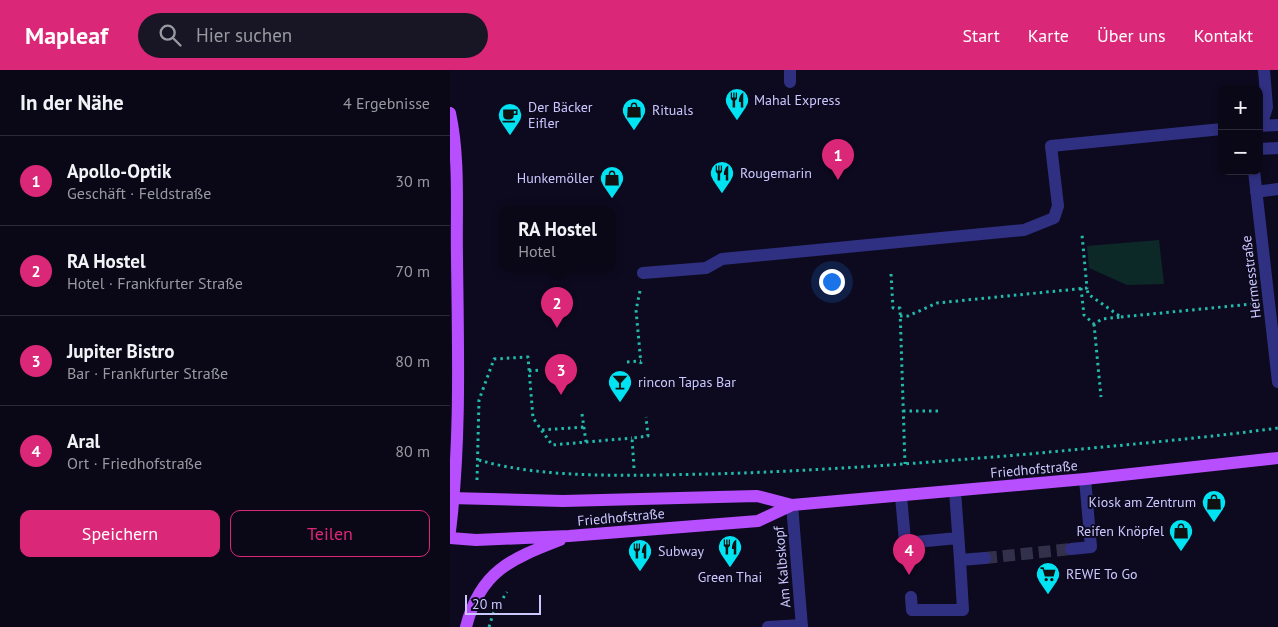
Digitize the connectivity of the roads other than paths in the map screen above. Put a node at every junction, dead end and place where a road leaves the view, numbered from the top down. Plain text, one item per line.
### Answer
1 (1264, 70) edge
2 (450, 113) edge
3 (1263, 120) edge
4 (1278, 125) edge
5 (1263, 126) edge
6 (1218, 129) edge
7 (1278, 148) edge
8 (1263, 150) edge
9 (1254, 175) edge
10 (1278, 189) edge
11 (1256, 192) junction
12 (643, 273) road end
13 (1278, 382) edge
14 (1278, 458) edge
15 (1085, 479) junction
16 (955, 491) junction
17 (901, 496) junction
18 (452, 498) edge
19 (792, 505) junction
20 (450, 531) edge
21 (569, 536) junction
22 (450, 538) edge
23 (958, 538) junction
24 (1070, 550) tunnel mouth
25 (986, 558) tunnel mouth
26 (960, 560) junction
27 (911, 597) dead end
28 (802, 626) edge
29 (466, 627) edge
30 (768, 627) edge

1 - 3 lane
2 - 18 main road
4 - 5 lane
6 - 12 lane
7 - 8 lane
9 - 11 lane, Hermesstraße
10 - 11 lane
11 - 13 lane, Hermesstraße
14 - 15 main road, Friedhofstraße
15 - 16 main road, Friedhofstraße
15 - 24 lane
16 - 17 main road, Friedhofstraße
16 - 23 lane
17 - 19 main road, Friedhofstraße
17 - 23 lane
18 - 19 main road, Friedhofstraße
18 - 20 main road
19 - 21 main road, Friedhofstraße
19 - 28 lane, Am Kalbskopf
21 - 22 main road, Friedhofstraße
21 - 29 main road
23 - 26 lane
25 - 26 lane
26 - 27 lane
28 - 30 lane

